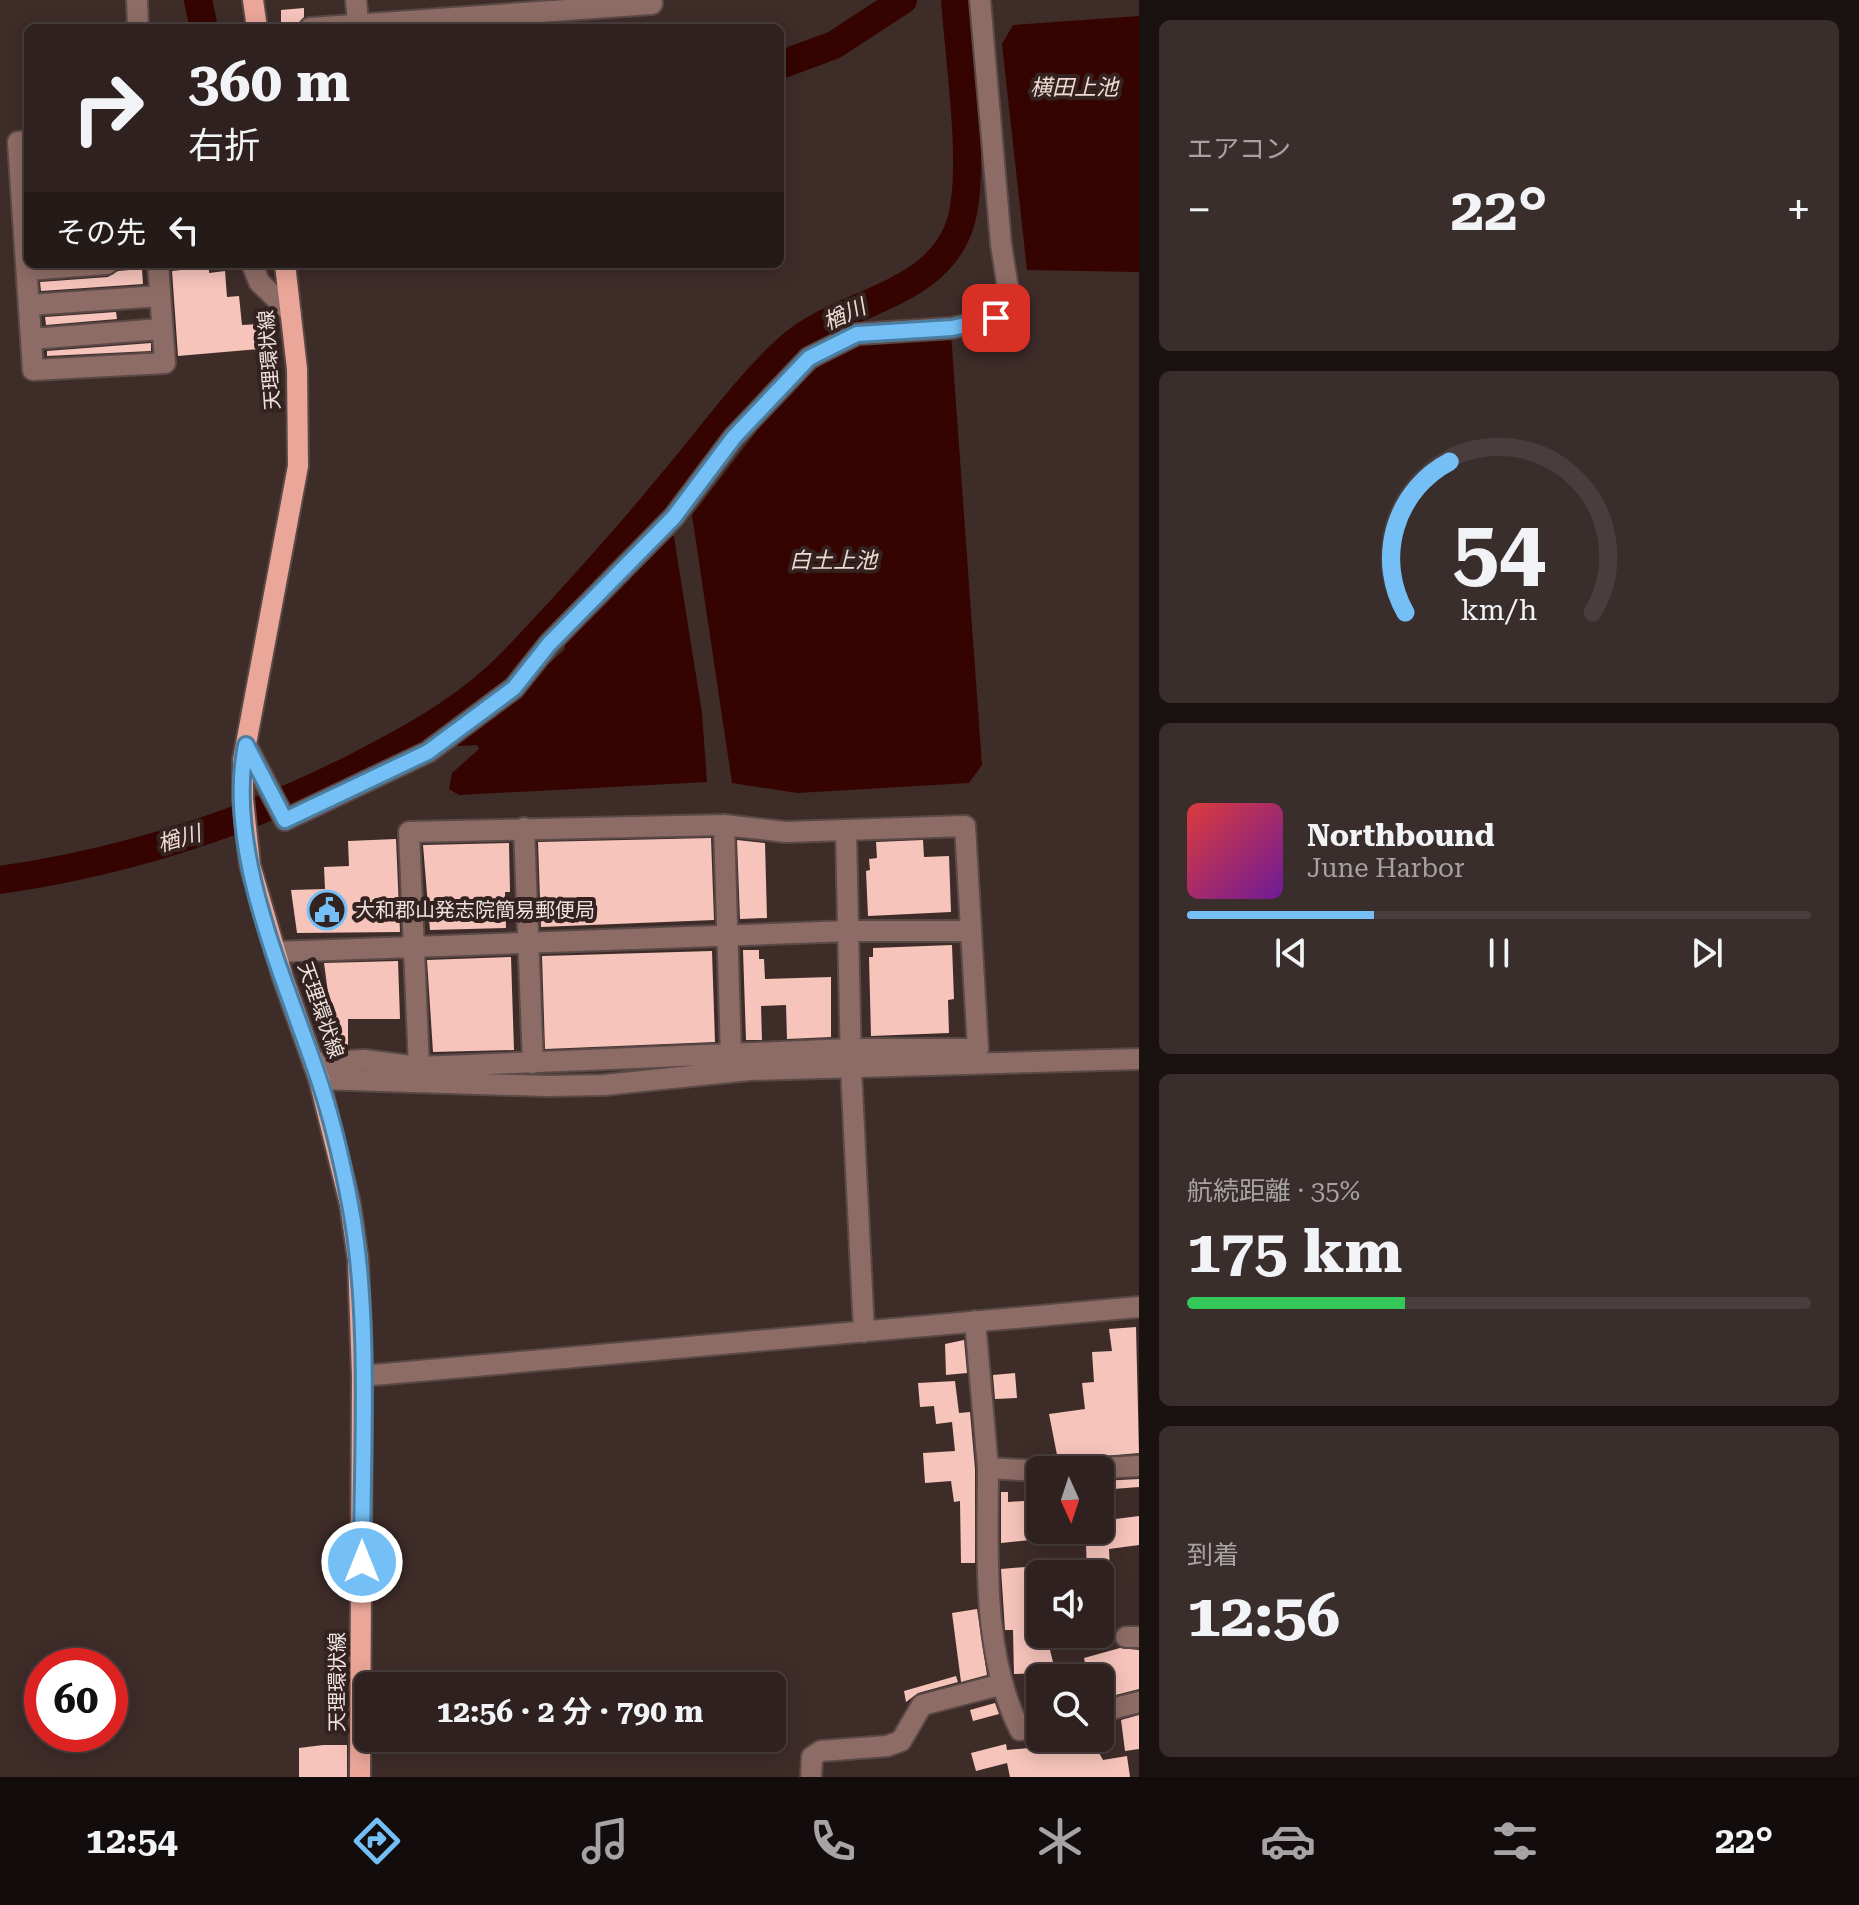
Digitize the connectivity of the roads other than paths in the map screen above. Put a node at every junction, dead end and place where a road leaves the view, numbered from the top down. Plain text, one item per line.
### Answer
1 (137, 0) edge
2 (253, 0) edge
3 (356, 0) edge
4 (651, 0) edge
5 (980, 0) edge
6 (556, 4) edge
7 (462, 8) edge
8 (138, 24) edge
9 (256, 24) edge
10 (358, 24) joint
11 (24, 141) edge
12 (24, 175) edge
13 (54, 268) edge
14 (158, 268) edge
15 (254, 268) edge
16 (285, 268) edge
17 (27, 270) joint
18 (160, 296) junction
19 (29, 305) junction
20 (291, 313) junction
21 (162, 329) junction
22 (31, 339) junction
23 (246, 745) junction
24 (724, 825) junction
25 (524, 828) junction
26 (846, 830) junction
27 (850, 931) junction
28 (969, 931) junction
29 (725, 937) junction
30 (528, 942) junction
31 (413, 948) junction
32 (275, 952) junction
33 (731, 1055) junction
34 (850, 1059) junction
35 (1139, 1059) edge
36 (533, 1063) junction
37 (419, 1067) junction
38 (316, 1071) junction
39 (1139, 1308) edge
40 (975, 1321) junction
41 (864, 1332) junction
42 (362, 1376) junction
43 (1139, 1466) edge
44 (1114, 1467) edge
45 (988, 1468) junction
46 (1026, 1470) edge
47 (1003, 1684) junction
48 (1139, 1702) edge
49 (1114, 1708) edge
50 (1026, 1729) edge
51 (360, 1777) edge
52 (811, 1777) edge

1 - 8 street
2 - 9 main road
3 - 10 street
4 - 6 street
5 - 23 street
6 - 7 street
7 - 10 street
11 - 12 street
13 - 17 street
14 - 18 street
15 - 20 street
16 - 20 main road, 天理環状線
17 - 19 street
18 - 19 street
18 - 21 street
19 - 22 street
20 - 23 main road, 天理環状線
21 - 22 street
21 - 22 street
23 - 32 main road, 天理環状線
24 - 25 street
24 - 26 street
24 - 29 street
25 - 30 street
25 - 31 street
26 - 27 street
26 - 28 street
27 - 28 street
27 - 29 street
27 - 34 street
28 - 34 street
29 - 30 street
29 - 33 street
30 - 31 street
30 - 36 street
31 - 32 street
31 - 37 street
32 - 38 main road, 天理環状線
33 - 34 street
33 - 36 street
34 - 35 street
34 - 38 street
34 - 41 street
36 - 37 street
37 - 38 street
38 - 42 main road, 天理環状線
39 - 40 street
40 - 41 street
40 - 45 street
41 - 42 street
42 - 51 main road, 天理環状線
43 - 44 street
45 - 46 street
45 - 47 street
47 - 50 street
47 - 52 street
48 - 49 street

